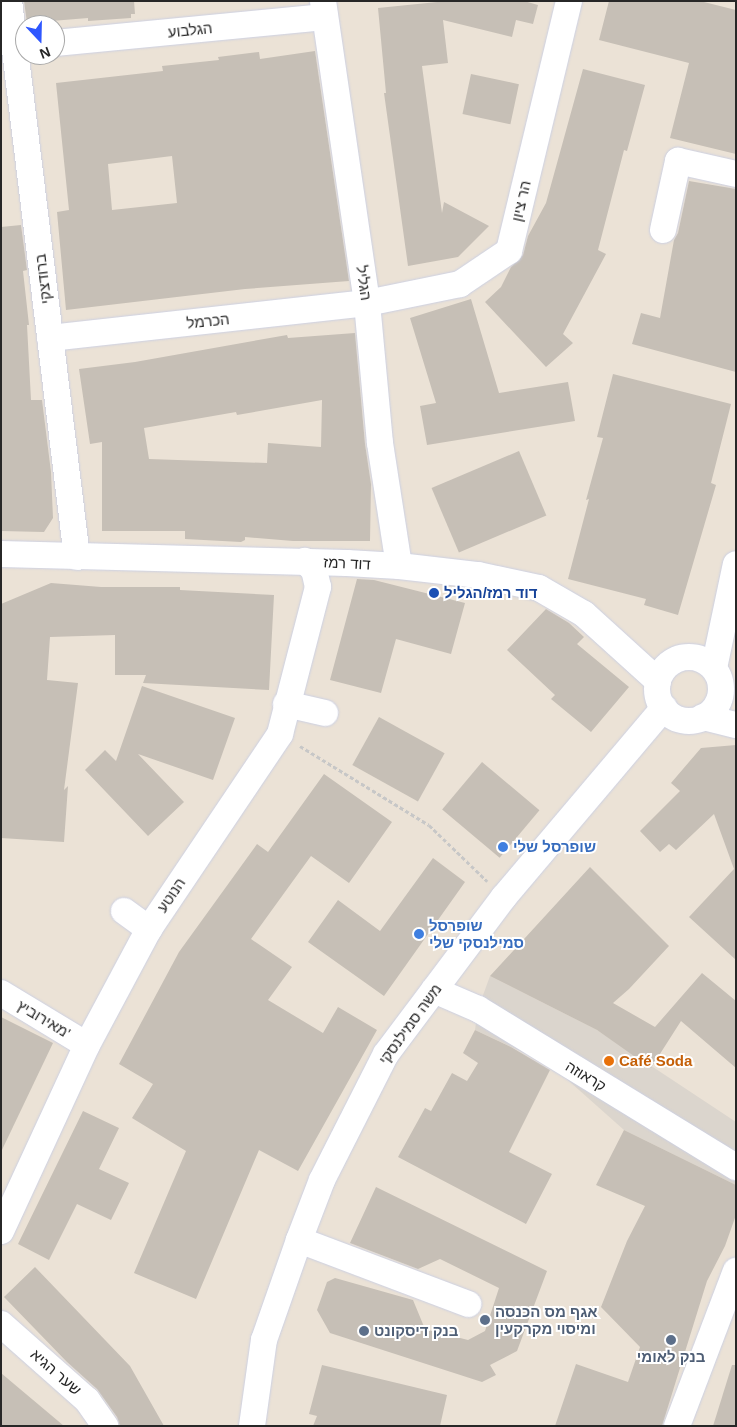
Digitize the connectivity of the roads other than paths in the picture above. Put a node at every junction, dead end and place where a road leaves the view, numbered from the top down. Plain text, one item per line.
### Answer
1 (10, 1) edge
2 (568, 1) edge
3 (324, 9) edge
4 (15, 24) edge
5 (65, 42) edge
6 (22, 65) edge
7 (736, 174) edge
8 (663, 230) dead end
9 (367, 303) junction
10 (50, 338) junction
11 (1, 554) edge
12 (77, 557) junction
13 (305, 561) junction
14 (736, 564) edge
15 (398, 566) junction
16 (731, 600) edge
17 (658, 681) junction
18 (724, 684) edge
19 (286, 704) junction
20 (664, 708) junction
21 (325, 712) dead end
22 (703, 717) junction
23 (736, 724) edge
24 (124, 911) dead end
25 (149, 929) junction
26 (434, 990) junction
27 (1, 993) edge
28 (87, 1045) junction
29 (736, 1167) edge
30 (1, 1231) edge
31 (299, 1240) junction
32 (736, 1271) edge
33 (468, 1304) dead end
34 (1, 1324) edge
35 (105, 1426) edge
36 (252, 1426) edge
37 (677, 1426) edge

1 - 4 street, ברודצקי
2 - 9 street, הר ציון
3 - 5 street, הגלבוע
3 - 9 street, הגליל
6 - 10 street, ברודצקי
7 - 8 street
9 - 10 street, הכרמל
9 - 15 street, הגליל
10 - 12 street, ברודצקי
11 - 12 street, דוד רמז
12 - 13 street, דוד רמז
13 - 15 street, דוד רמז
13 - 19 street, הנוטע
14 - 16 street
15 - 17 street, דוד רמז
16 - 18 street
17 - 18 street
17 - 20 street
18 - 22 street
19 - 21 street
19 - 25 street, הנוטע
20 - 22 street
20 - 26 street, משה סמילנסקי
22 - 23 street
24 - 25 street
25 - 28 street, הנוטע
26 - 29 street, קראוזה
26 - 31 street, משה סמילנסקי
27 - 28 street, מאירוביץ'
28 - 30 street, הנוטע
31 - 33 street
31 - 36 street, משה סמילנסקי
32 - 37 street
34 - 35 street, שער הגיא

